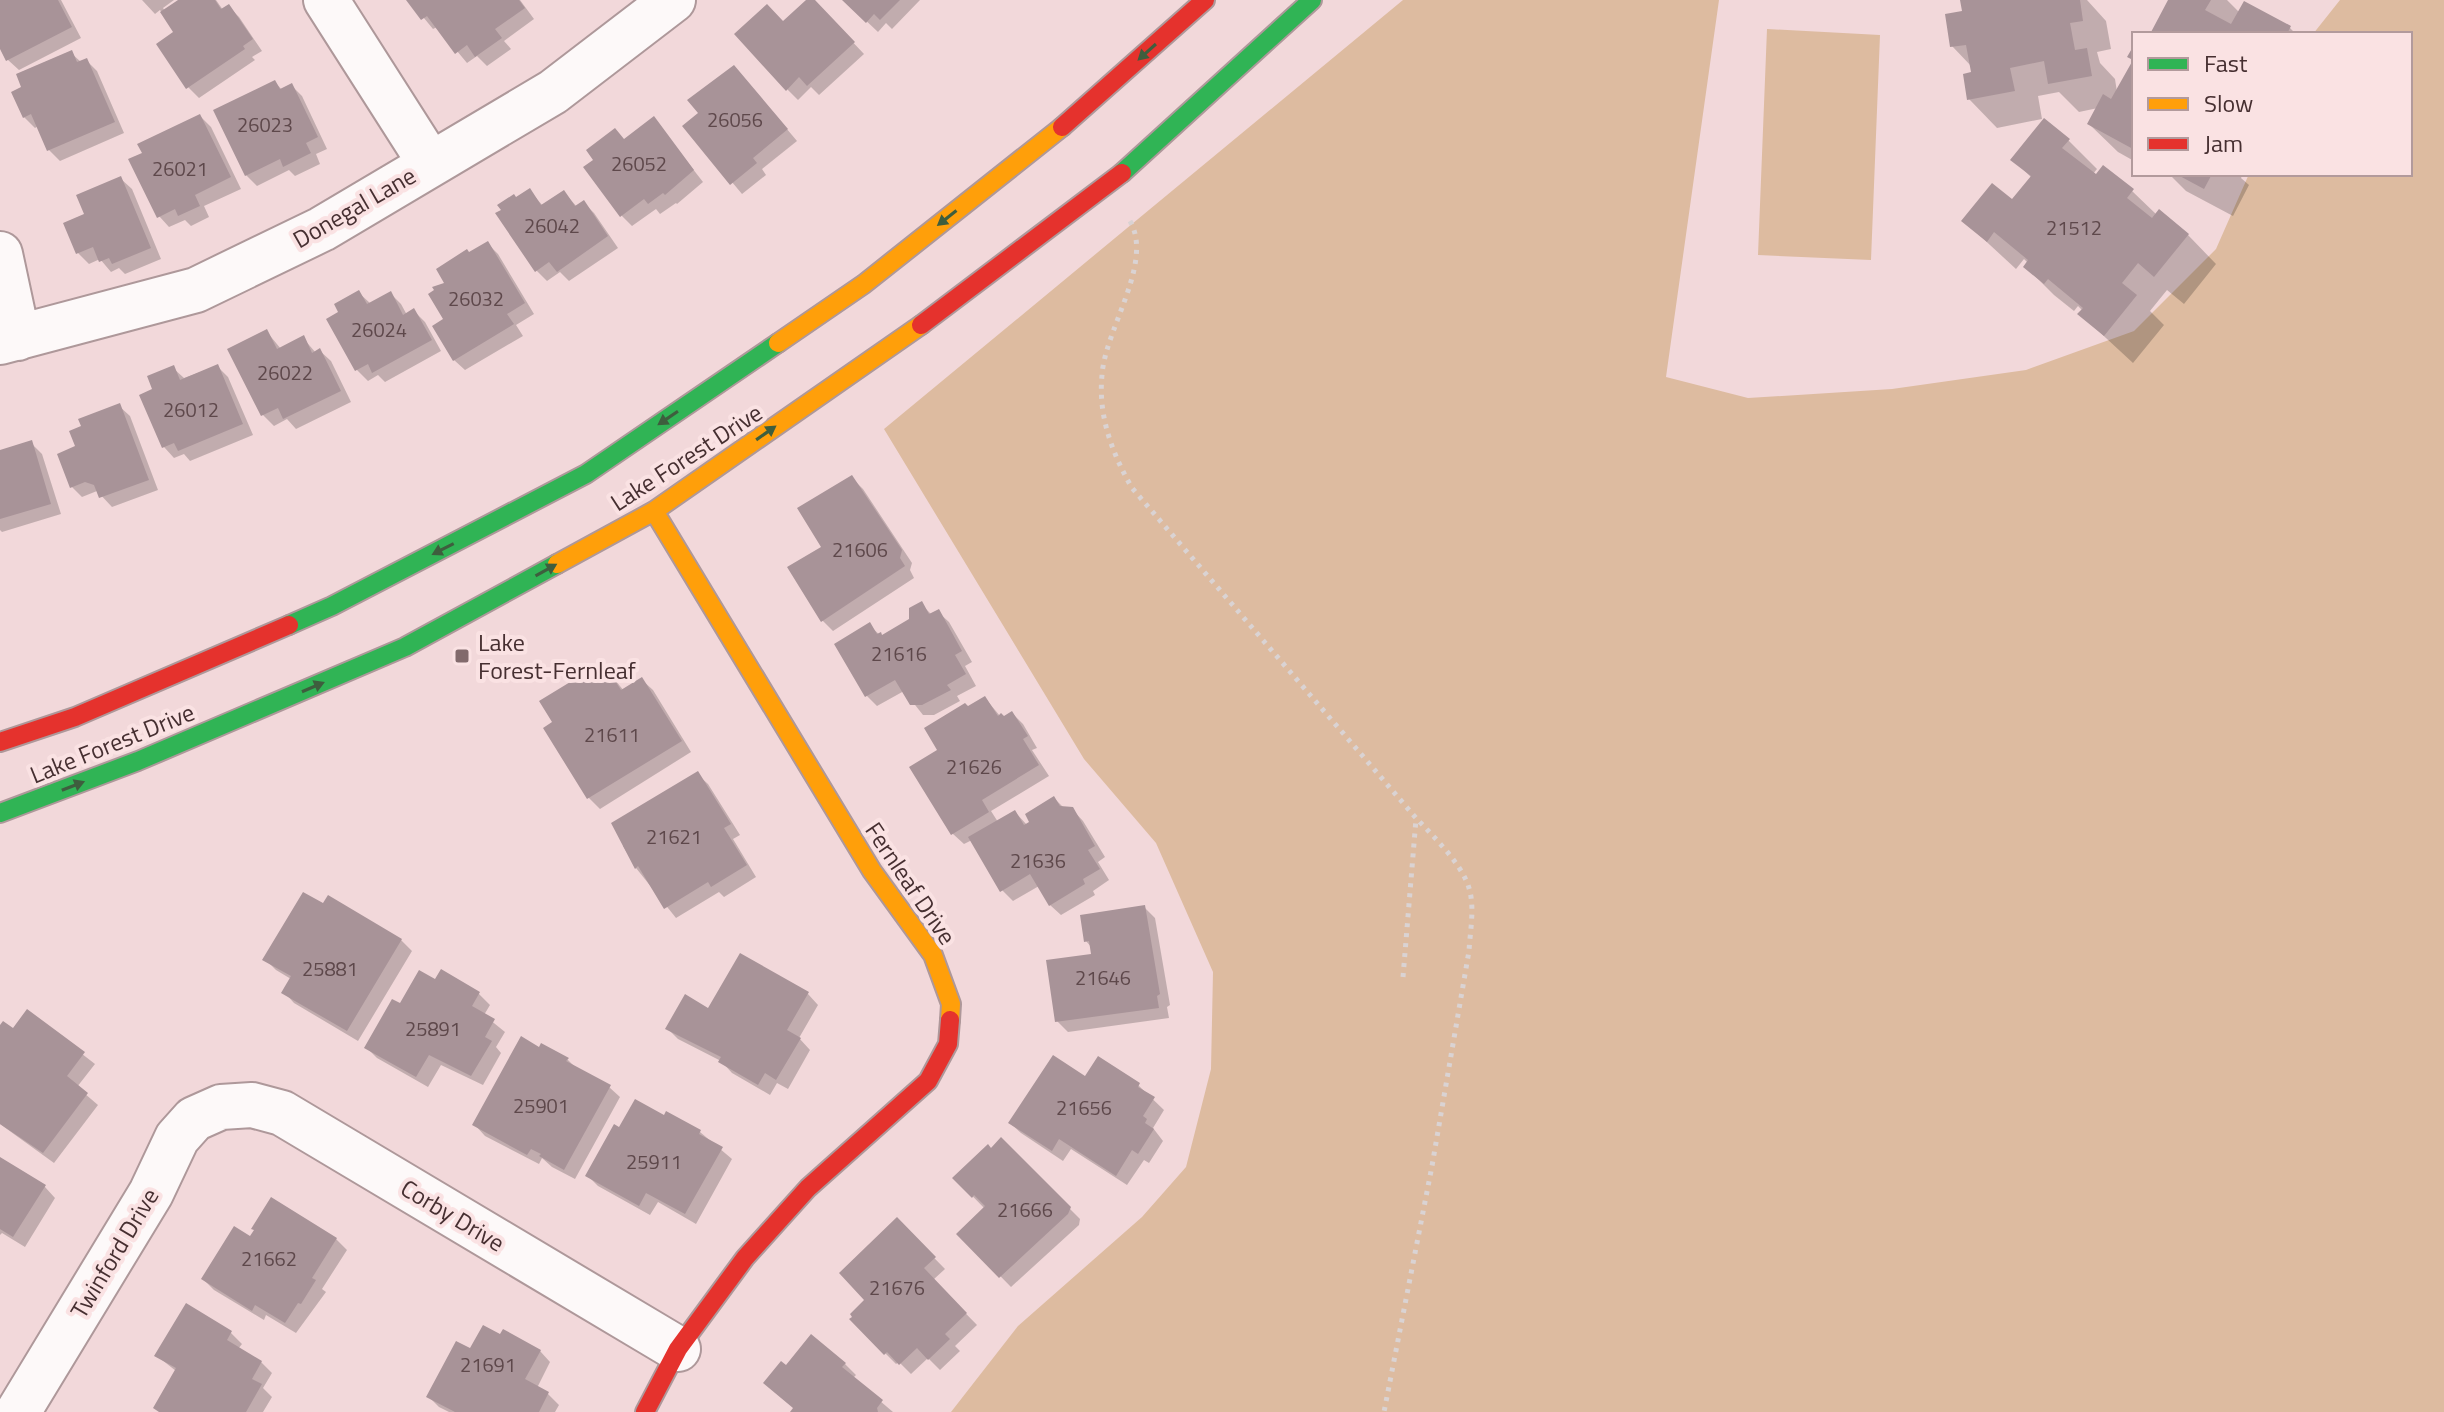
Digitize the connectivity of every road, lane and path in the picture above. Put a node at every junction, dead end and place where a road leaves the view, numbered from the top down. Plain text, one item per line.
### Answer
1 (326, 0) edge
2 (673, 0) edge
3 (1205, 0) edge
4 (1312, 0) edge
5 (430, 163) junction
6 (1109, 185) junction
7 (0, 254) edge
8 (9, 340) edge
9 (654, 511) junction
10 (0, 742) edge
11 (0, 813) edge
12 (1416, 818) junction
13 (1403, 977) dead end
14 (221, 1107) joint
15 (678, 1349) junction
16 (18, 1412) edge
17 (645, 1412) edge
18 (1384, 1412) edge

1 - 5 street
2 - 5 street, Donegal Lane
3 -> 10 main road, Lake Forest Drive
4 - 6 main road, Lake Forest Drive
5 - 8 street, Donegal Lane
9 -> 6 main road, Lake Forest Drive
6 - 12 path
7 - 8 street
11 -> 9 main road, Lake Forest Drive
9 - 15 main road, Fernleaf Drive
12 - 13 path
12 - 18 path
14 - 15 street, Corby Drive
14 - 16 street, Twinford Drive
15 - 17 main road, Fernleaf Drive

